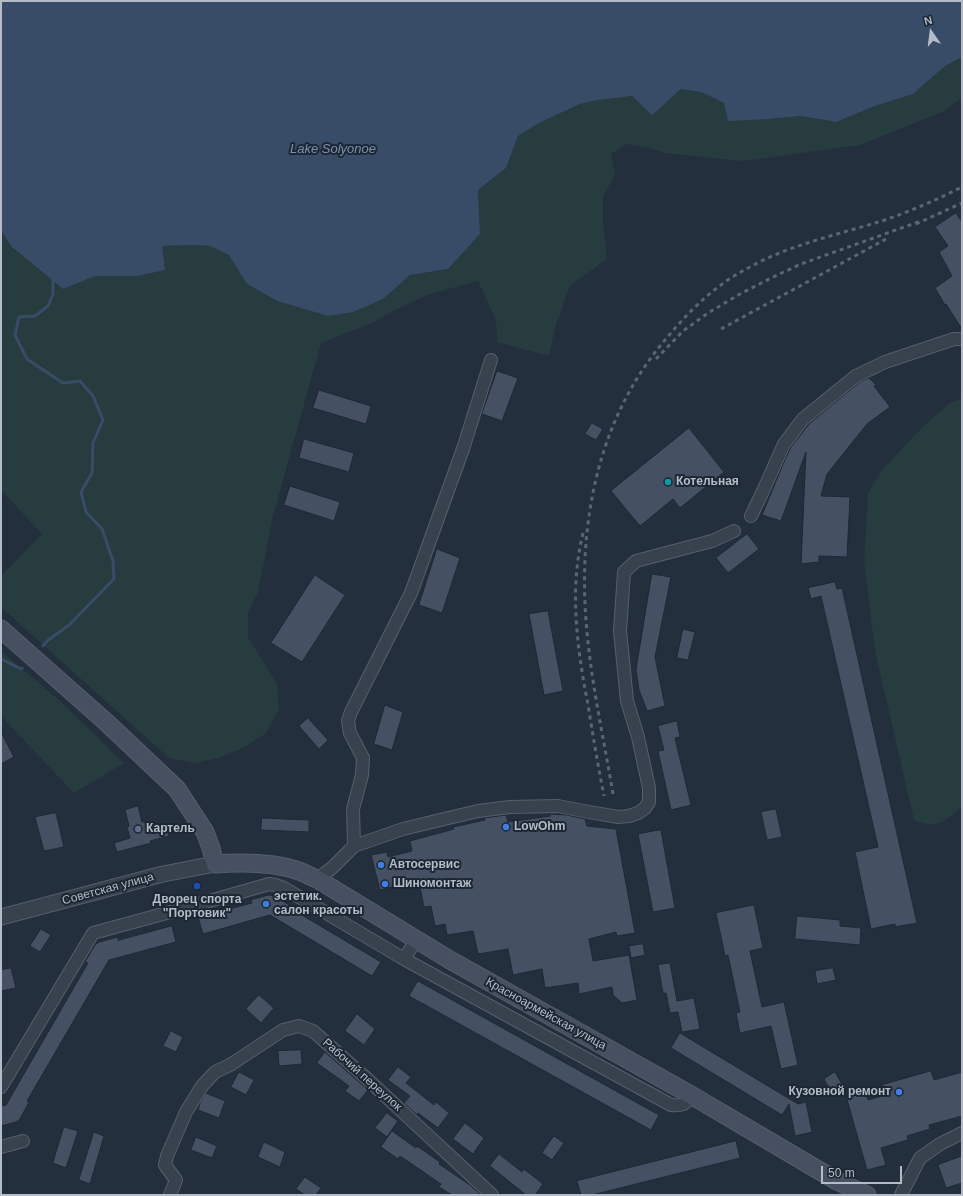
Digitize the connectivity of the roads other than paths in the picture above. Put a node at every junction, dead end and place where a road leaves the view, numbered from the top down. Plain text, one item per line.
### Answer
1 (962, 339) edge
2 (491, 360) dead end
3 (751, 516) dead end
4 (734, 531) dead end
5 (1, 630) edge
6 (354, 846) junction
7 (215, 864) junction
8 (317, 879) junction
9 (1, 917) edge
10 (416, 940) junction
11 (404, 959) junction
12 (1, 1087) edge
13 (691, 1095) junction
14 (962, 1133) edge
15 (23, 1141) dead end
16 (1, 1147) edge
17 (170, 1195) edge
18 (492, 1195) edge
19 (867, 1195) edge
20 (901, 1195) edge

1 - 3 street
2 - 6 street
4 - 6 street
5 - 7 main road
6 - 8 street
7 - 8 main road, Красноармейская улица
7 - 9 street, Советская улица
8 - 10 main road, Красноармейская улица
10 - 11 street
10 - 13 main road, Красноармейская улица
11 - 12 street
11 - 13 street
13 - 19 main road, Красноармейская улица
14 - 20 street
15 - 16 street
17 - 18 street, Рабочий переулок

